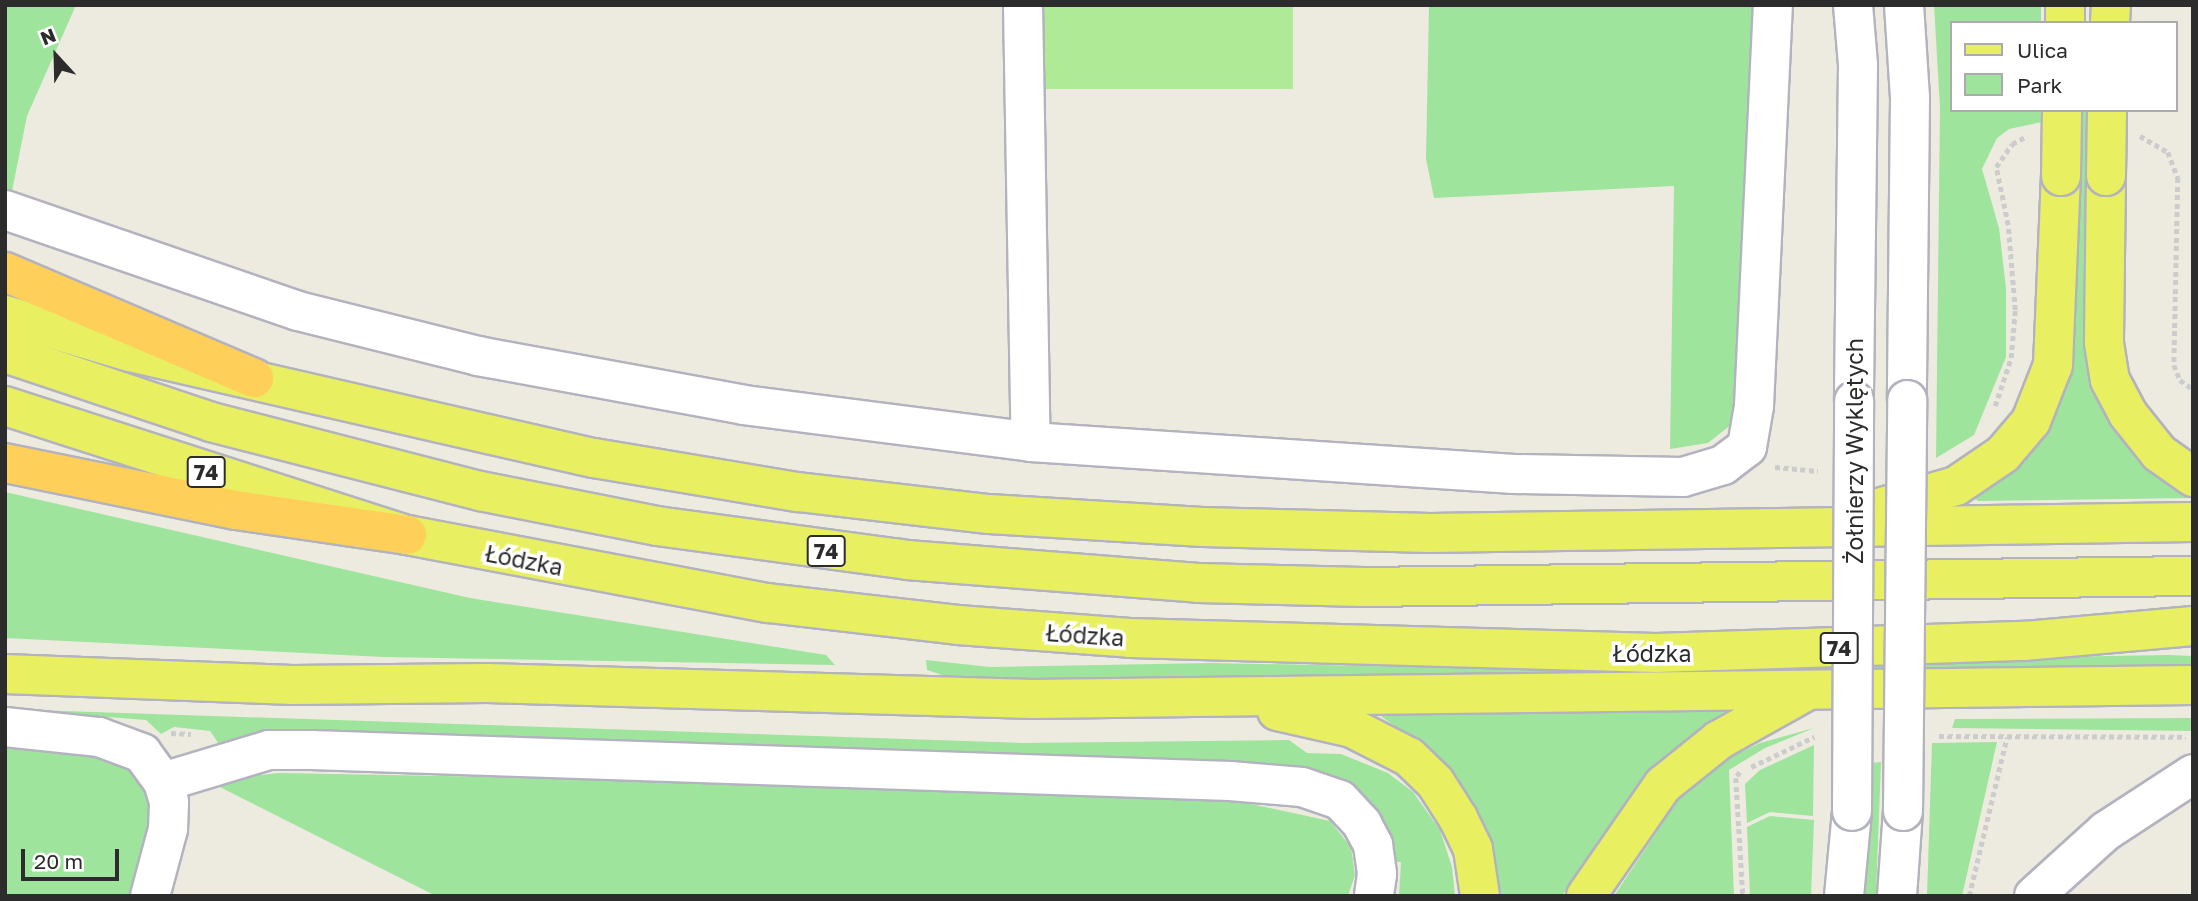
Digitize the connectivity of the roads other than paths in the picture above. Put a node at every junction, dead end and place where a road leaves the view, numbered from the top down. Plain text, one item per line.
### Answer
1 (1023, 5) edge
2 (1773, 5) edge
3 (1853, 5) edge
4 (1904, 5) edge
5 (2062, 112) edge
6 (2107, 112) edge
7 (5, 210) edge
8 (5, 272) edge
9 (5, 315) edge
10 (5, 353) edge
11 (254, 378) junction
12 (5, 406) edge
13 (1031, 442) junction
14 (5, 463) edge
15 (2193, 477) edge
16 (2193, 522) edge
17 (1816, 528) junction
18 (407, 535) junction
19 (2193, 576) edge
20 (2193, 626) edge
21 (2149, 632) junction
22 (2193, 634) edge
23 (5, 674) edge
24 (2193, 685) edge
25 (1810, 689) junction
26 (1202, 698) junction
27 (5, 727) edge
28 (2193, 774) edge
29 (163, 782) junction
30 (152, 888) edge
31 (1374, 896) edge
32 (1479, 896) edge
33 (1586, 896) edge
34 (1844, 896) edge
35 (1897, 896) edge
36 (2035, 896) edge

1 - 13 street
2 - 13 street
3 - 34 street, Żołnierzy Wyklętych, bridge
4 - 35 street, bridge
5 - 17 main road, bridge
6 - 15 main road, bridge
7 - 13 street
8 - 11 highway
9 - 11 main road
10 - 19 main road, 74
11 - 17 main road
12 - 18 main road, Łódzka / 74
14 - 18 highway
16 - 17 main road
18 - 21 main road, Łódzka / 74
20 - 21 main road, Łódzka / 74
21 - 22 street
23 - 26 main road
24 - 25 main road
25 - 26 main road
25 - 33 main road
26 - 32 main road
27 - 29 street
28 - 36 street
29 - 30 street
29 - 31 street

